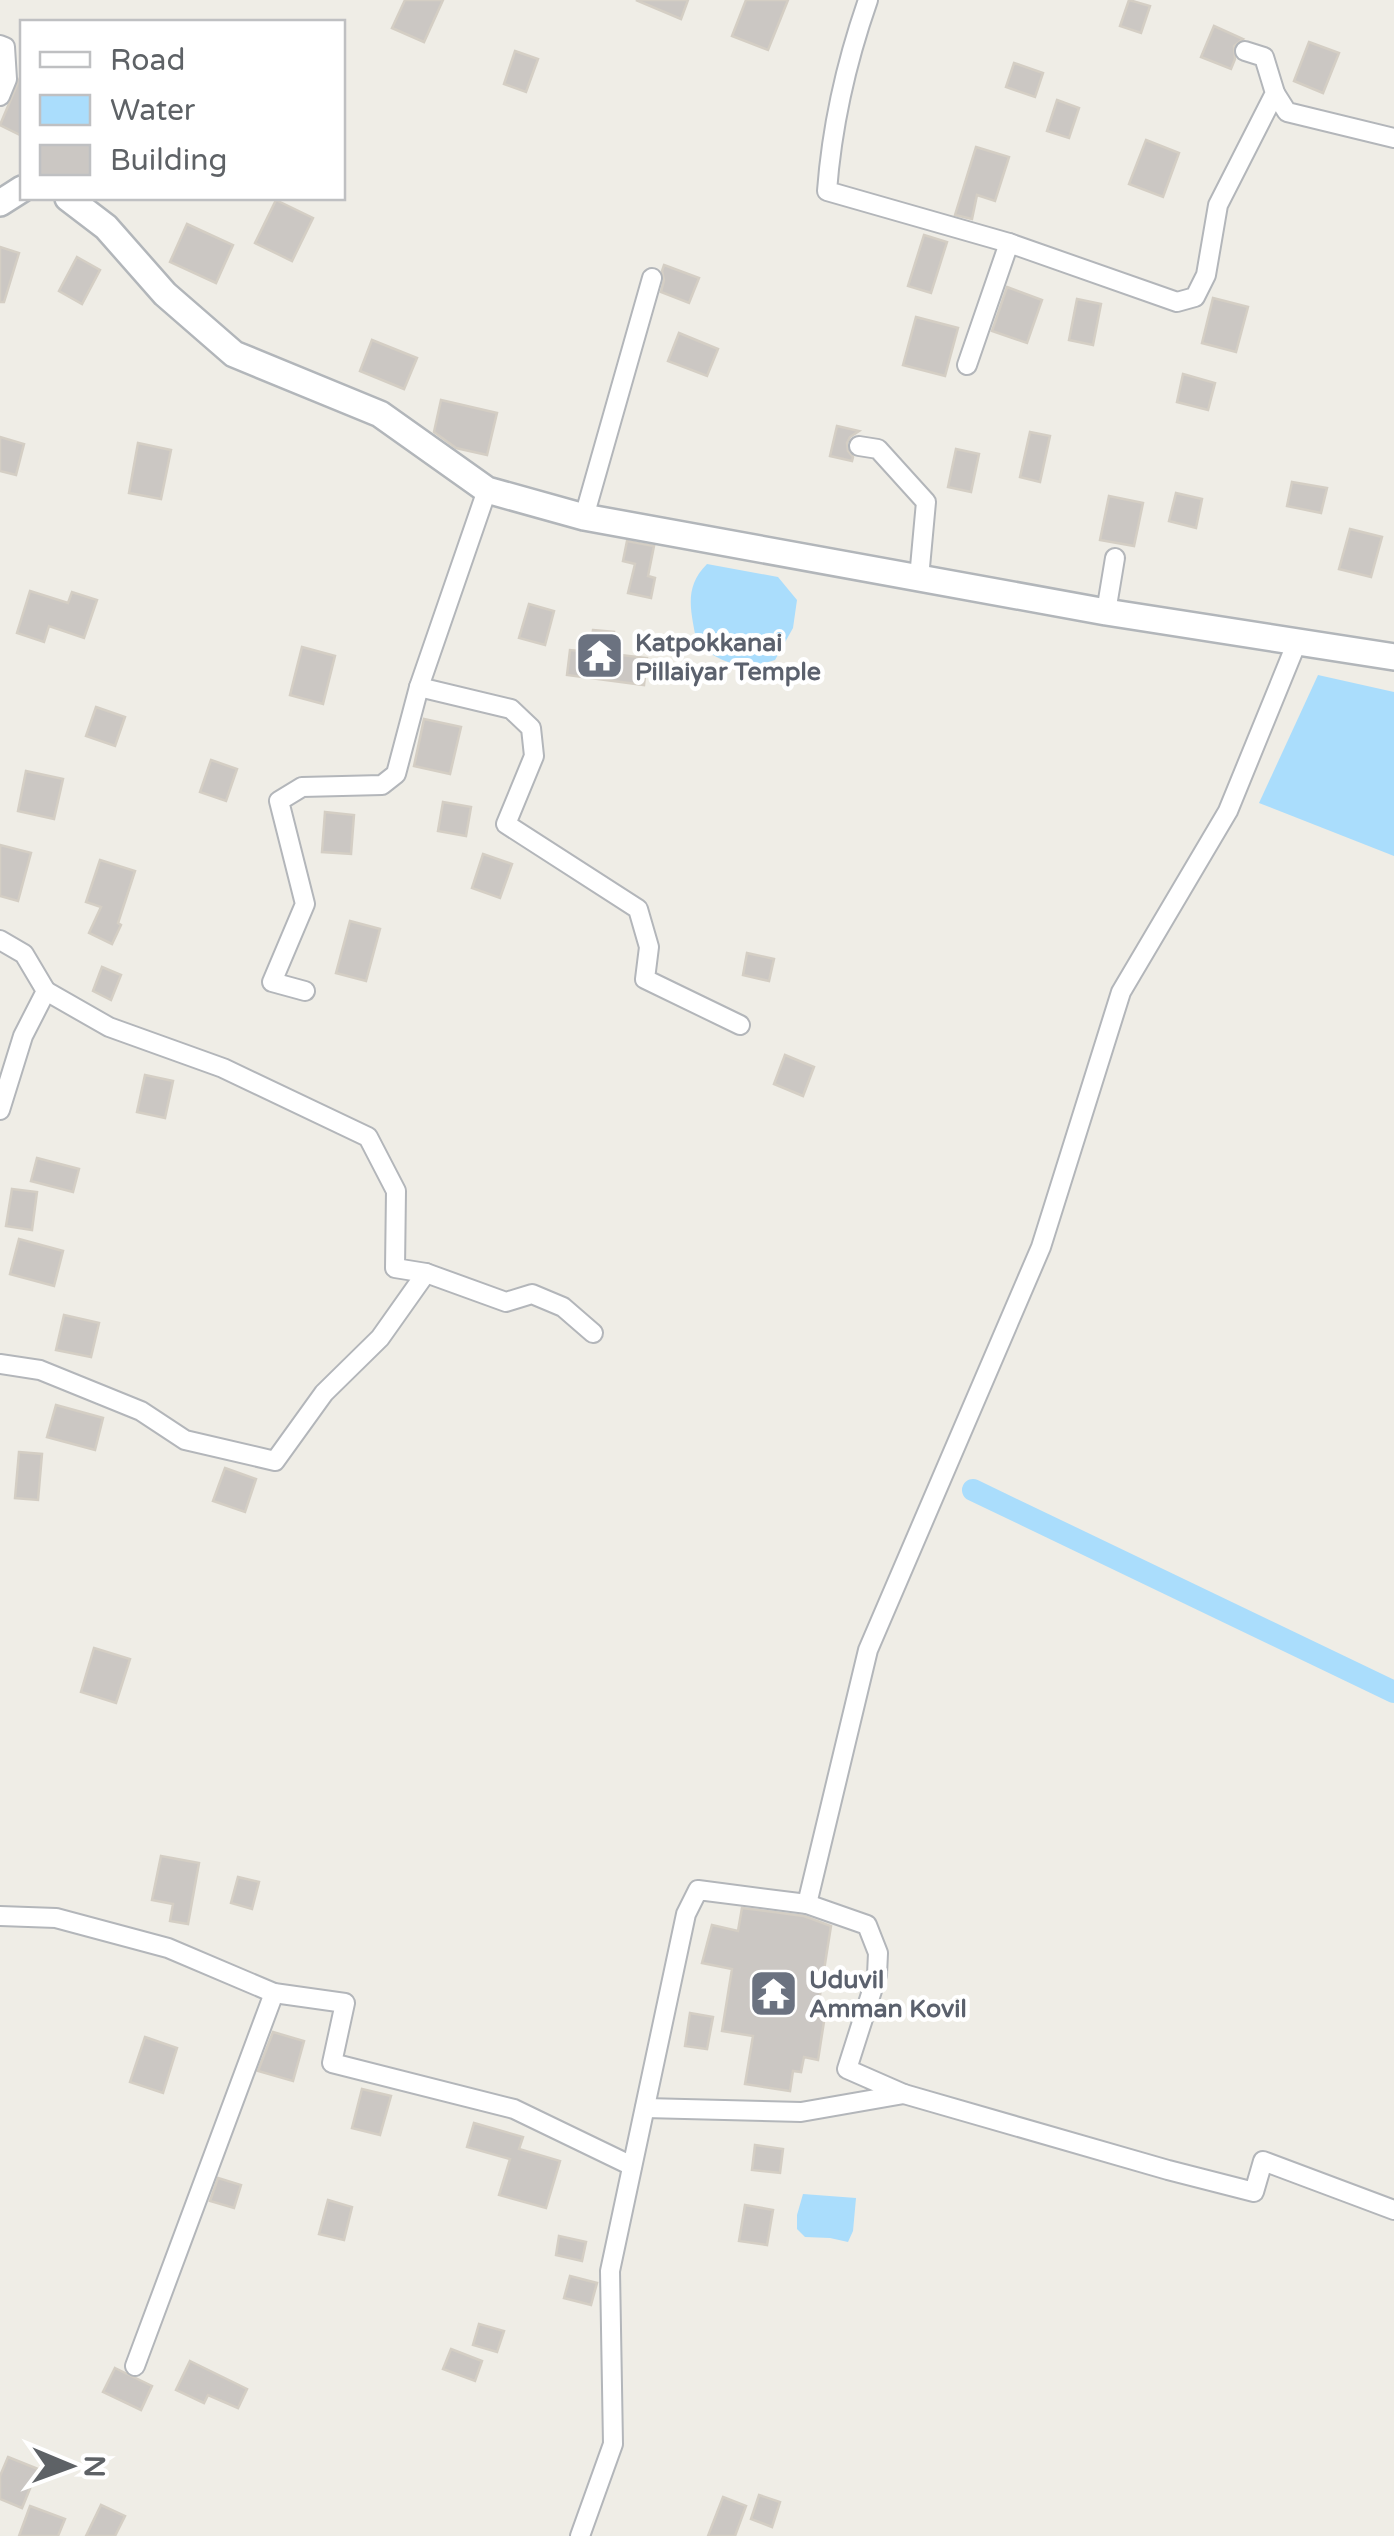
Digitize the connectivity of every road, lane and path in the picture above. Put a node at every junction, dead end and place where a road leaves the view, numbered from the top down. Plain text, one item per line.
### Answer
1 (868, 0) edge
2 (0, 45) edge
3 (1246, 51) dead end
4 (1274, 93) junction
5 (0, 96) edge
6 (1394, 138) edge
7 (71, 200) edge
8 (1008, 243) junction
9 (652, 278) dead end
10 (966, 365) dead end
11 (859, 446) dead end
12 (487, 490) junction
13 (584, 516) junction
14 (1115, 558) dead end
15 (919, 578) junction
16 (1106, 612) junction
17 (1297, 642) junction
18 (1394, 656) edge
19 (419, 687) junction
20 (0, 940) edge
21 (46, 991) junction
22 (304, 991) dead end
23 (740, 1025) dead end
24 (0, 1110) edge
25 (426, 1273) junction
26 (593, 1333) dead end
27 (0, 1364) edge
28 (807, 1904) junction
29 (0, 1916) edge
30 (274, 1993) junction
31 (904, 2094) junction
32 (645, 2108) junction
33 (632, 2166) junction
34 (1394, 2210) edge
35 (135, 2366) dead end
36 (580, 2536) edge

1 - 8 street
2 - 5 street
3 - 4 street
4 - 6 street
4 - 8 street
7 - 12 street
8 - 10 street
9 - 13 street
11 - 15 street
12 - 13 street
12 - 19 street
13 - 15 street
14 - 16 street
15 - 16 street
16 - 17 street
17 - 18 street
17 - 28 street
19 - 22 street
19 - 23 street
20 - 21 street
21 - 24 street
21 - 25 street
25 - 26 street
25 - 27 street
28 - 31 street
28 - 32 street
29 - 30 street
30 - 33 street
30 - 35 street
31 - 32 street
31 - 34 street
32 - 33 street
33 - 36 street

